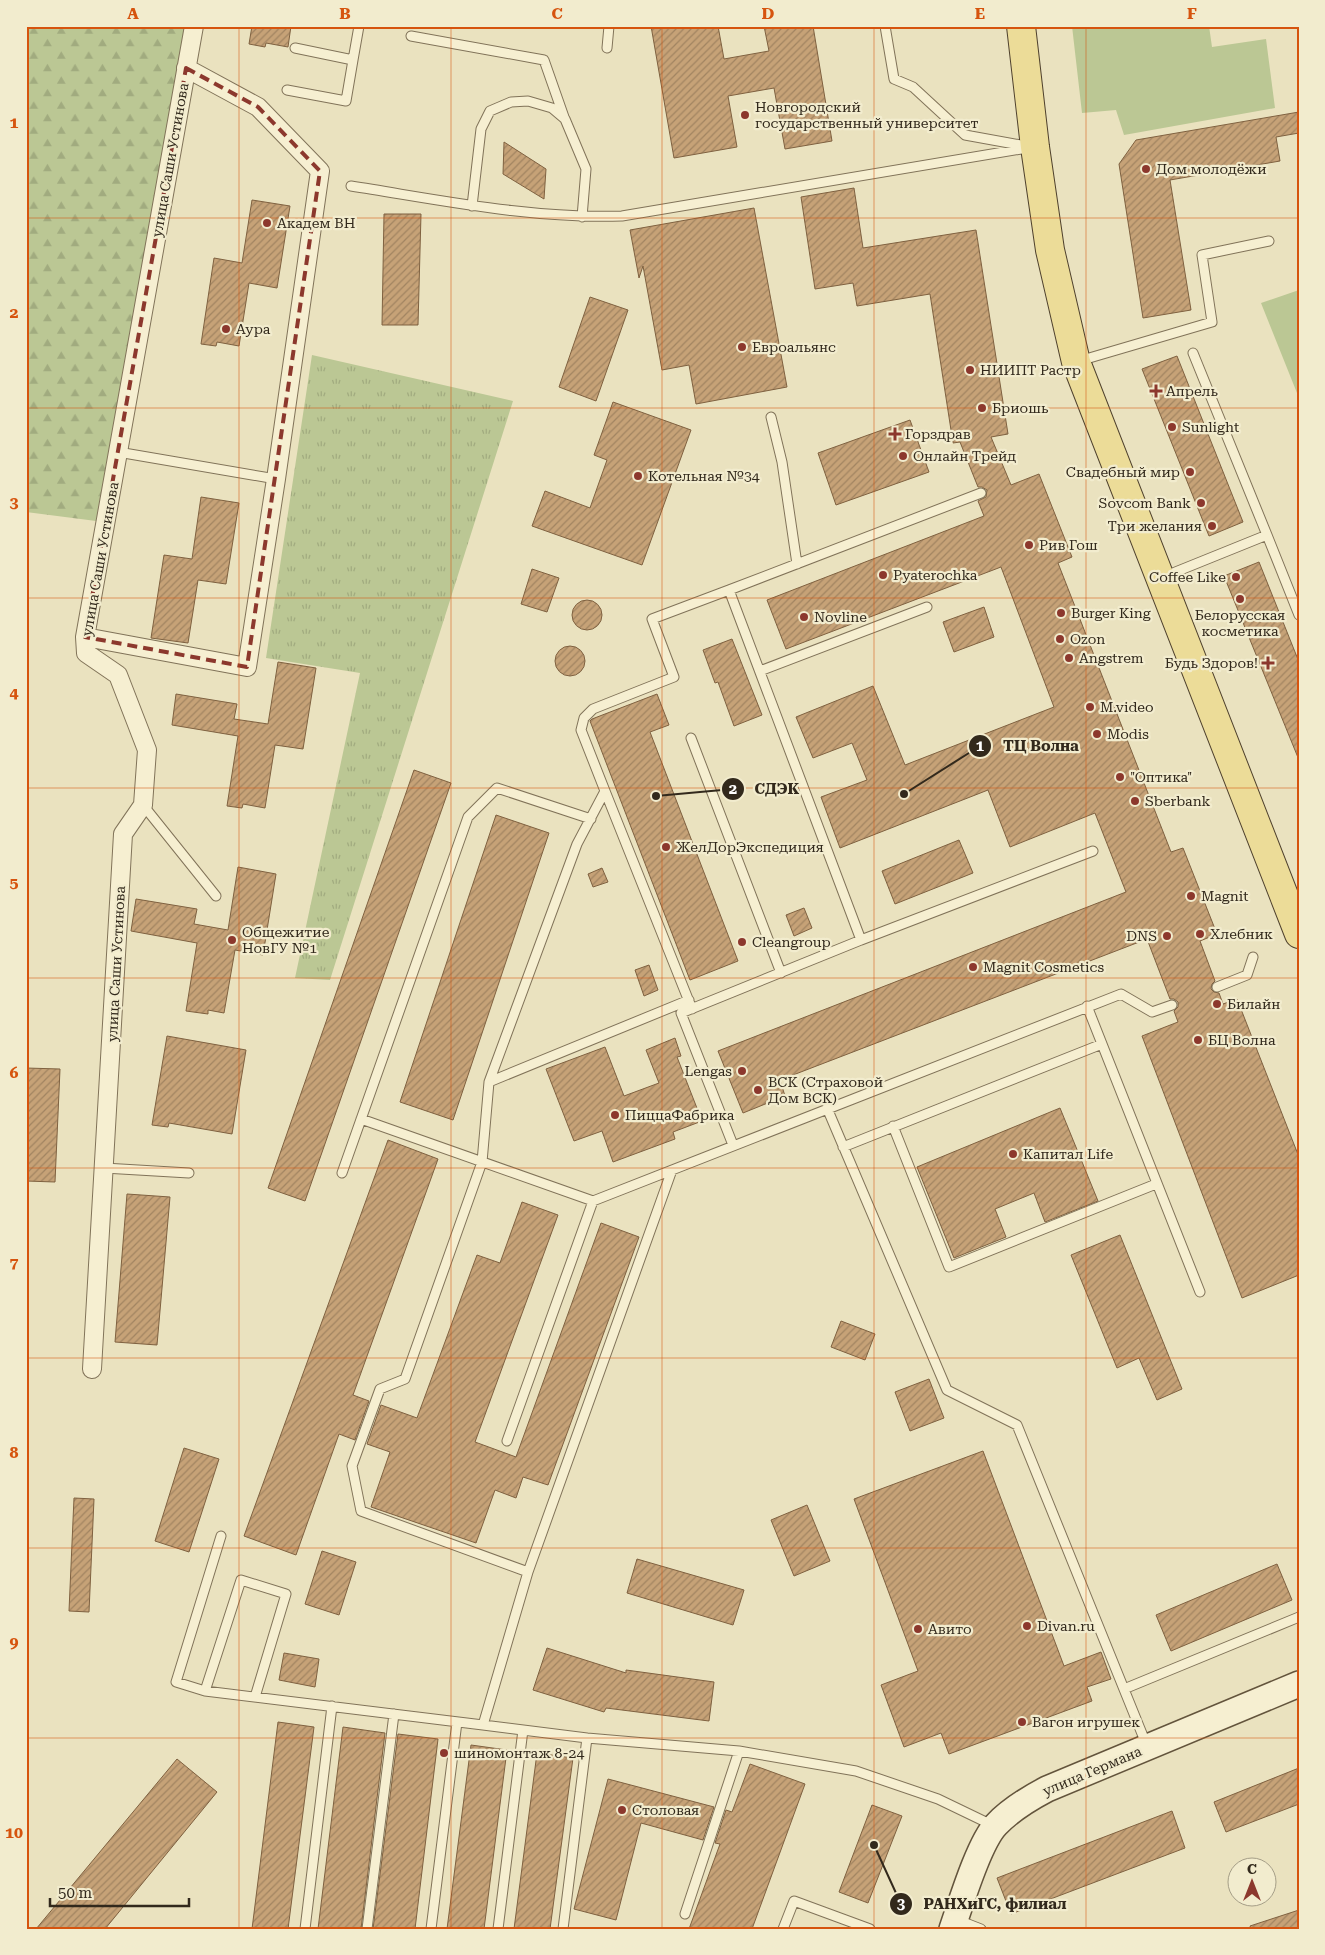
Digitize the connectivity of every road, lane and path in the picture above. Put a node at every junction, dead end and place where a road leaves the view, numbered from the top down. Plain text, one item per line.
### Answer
1 (194, 26) edge
2 (359, 26) edge
3 (608, 26) edge
4 (885, 26) edge
5 (1021, 26) edge
6 (411, 36) dead end
7 (295, 48) dead end
8 (607, 48) dead end
9 (353, 60) junction
10 (186, 68) junction
11 (287, 90) dead end
12 (565, 119) junction
13 (1035, 147) junction
14 (352, 186) dead end
15 (472, 206) junction
16 (582, 217) junction
17 (1269, 241) dead end
18 (1193, 353) dead end
19 (1076, 362) junction
20 (771, 417) dead end
21 (118, 452) junction
22 (276, 479) junction
23 (981, 493) dead end
24 (1266, 535) junction
25 (797, 564) junction
26 (1160, 578) junction
27 (729, 590) junction
28 (927, 607) dead end
29 (1299, 615) edge
30 (85, 637) junction
31 (760, 672) junction
32 (691, 738) dead end
33 (605, 791) junction
34 (143, 805) junction
35 (590, 819) junction
36 (1093, 851) dead end
37 (216, 896) dead end
38 (1299, 934) edge
39 (862, 940) junction
40 (1253, 956) dead end
41 (781, 973) junction
42 (1217, 988) dead end
43 (690, 1004) junction
44 (1172, 1005) dead end
45 (1087, 1006) junction
46 (1102, 1044) junction
47 (489, 1082) junction
48 (827, 1108) junction
49 (361, 1119) junction
50 (894, 1126) junction
51 (733, 1145) junction
52 (843, 1147) junction
53 (482, 1162) junction
54 (104, 1168) junction
55 (672, 1170) junction
56 (189, 1173) dead end
57 (342, 1174) dead end
58 (1156, 1184) junction
59 (593, 1201) junction
60 (1200, 1292) dead end
61 (92, 1369) dead end
62 (508, 1441) dead end
63 (221, 1536) dead end
64 (528, 1572) junction
65 (1299, 1617) edge
66 (1299, 1684) edge
67 (1124, 1689) junction
68 (205, 1691) junction
69 (255, 1697) junction
70 (332, 1706) junction
71 (394, 1714) junction
72 (458, 1722) junction
73 (482, 1725) junction
74 (523, 1730) junction
75 (587, 1738) junction
76 (1148, 1746) junction
77 (739, 1751) junction
78 (995, 1826) junction
79 (684, 1914) dead end
80 (953, 1924) edge
81 (305, 1929) edge
82 (367, 1929) edge
83 (431, 1929) edge
84 (498, 1929) edge
85 (563, 1929) edge
86 (783, 1929) edge
87 (870, 1929) edge
88 (981, 1929) edge

1 - 10 street, улица Саши Устинова
2 - 9 lane
3 - 8 lane
4 - 13 lane
5 - 13 main road
6 - 12 lane
7 - 9 lane
9 - 11 lane
10 - 21 street, улица Саши Устинова
10 - 22 street
12 - 15 lane
12 - 16 lane
13 - 16 lane
13 - 19 main road
14 - 15 lane
15 - 16 lane
17 - 19 lane
18 - 24 lane
19 - 26 main road
20 - 25 lane
21 - 22 lane
21 - 30 street, улица Саши Устинова
22 - 30 street
23 - 25 lane
24 - 26 lane
24 - 29 lane
25 - 27 lane
26 - 38 main road
27 - 31 lane
27 - 33 lane
28 - 31 lane
30 - 34 street, улица Саши Устинова
31 - 39 lane
32 - 41 lane
33 - 35 lane
33 - 43 lane
34 - 37 lane
34 - 54 street, улица Саши Устинова
35 - 47 lane
35 - 49 lane
36 - 39 lane
39 - 41 lane
40 - 42 lane
41 - 43 lane
43 - 47 lane
43 - 51 lane
44 - 45 lane
45 - 46 lane
45 - 48 lane
46 - 50 lane
46 - 58 lane
47 - 53 lane
48 - 51 lane
48 - 52 lane
49 - 53 lane
49 - 57 lane
50 - 52 lane
50 - 58 lane
51 - 55 lane
52 - 67 lane
53 - 59 lane
53 - 64 lane
54 - 56 lane
54 - 61 street, улица Саши Устинова
55 - 59 lane
55 - 64 lane
58 - 60 lane
59 - 62 lane
63 - 68 lane
64 - 73 lane
65 - 67 lane
66 - 76 main road, улица Германа
67 - 76 lane
68 - 69 lane
68 - 69 lane
69 - 70 lane
70 - 71 lane
70 - 81 lane
71 - 72 lane
71 - 82 lane
72 - 73 lane
72 - 83 lane
73 - 74 lane
74 - 75 lane
74 - 84 lane
75 - 77 lane
75 - 85 lane
76 - 78 main road, улица Германа
77 - 78 lane
77 - 79 lane
78 - 80 main road, улица Германа
80 - 88 lane
86 - 87 lane

